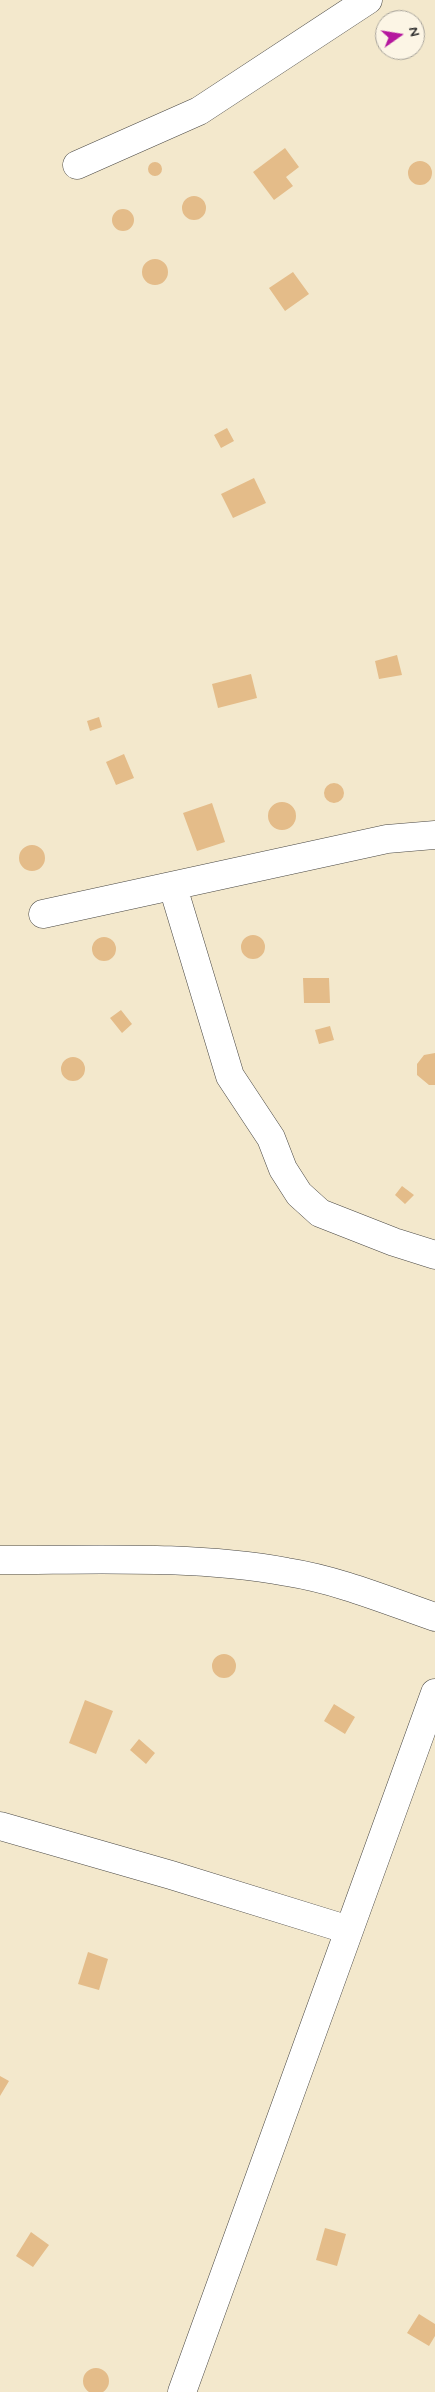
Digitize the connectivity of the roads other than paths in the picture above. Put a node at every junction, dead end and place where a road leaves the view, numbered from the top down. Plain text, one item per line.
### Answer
1 (368, 0) edge
2 (77, 165) dead end
3 (435, 835) edge
4 (173, 887) junction
5 (43, 914) dead end
6 (435, 1255) edge
7 (0, 1560) edge
8 (435, 1617) edge
9 (435, 1693) edge
10 (0, 1826) edge
11 (349, 1930) junction
12 (182, 2392) edge

1 - 2 street
3 - 4 street
4 - 5 street
4 - 6 street
7 - 8 street
9 - 11 street
10 - 11 street
11 - 12 street

